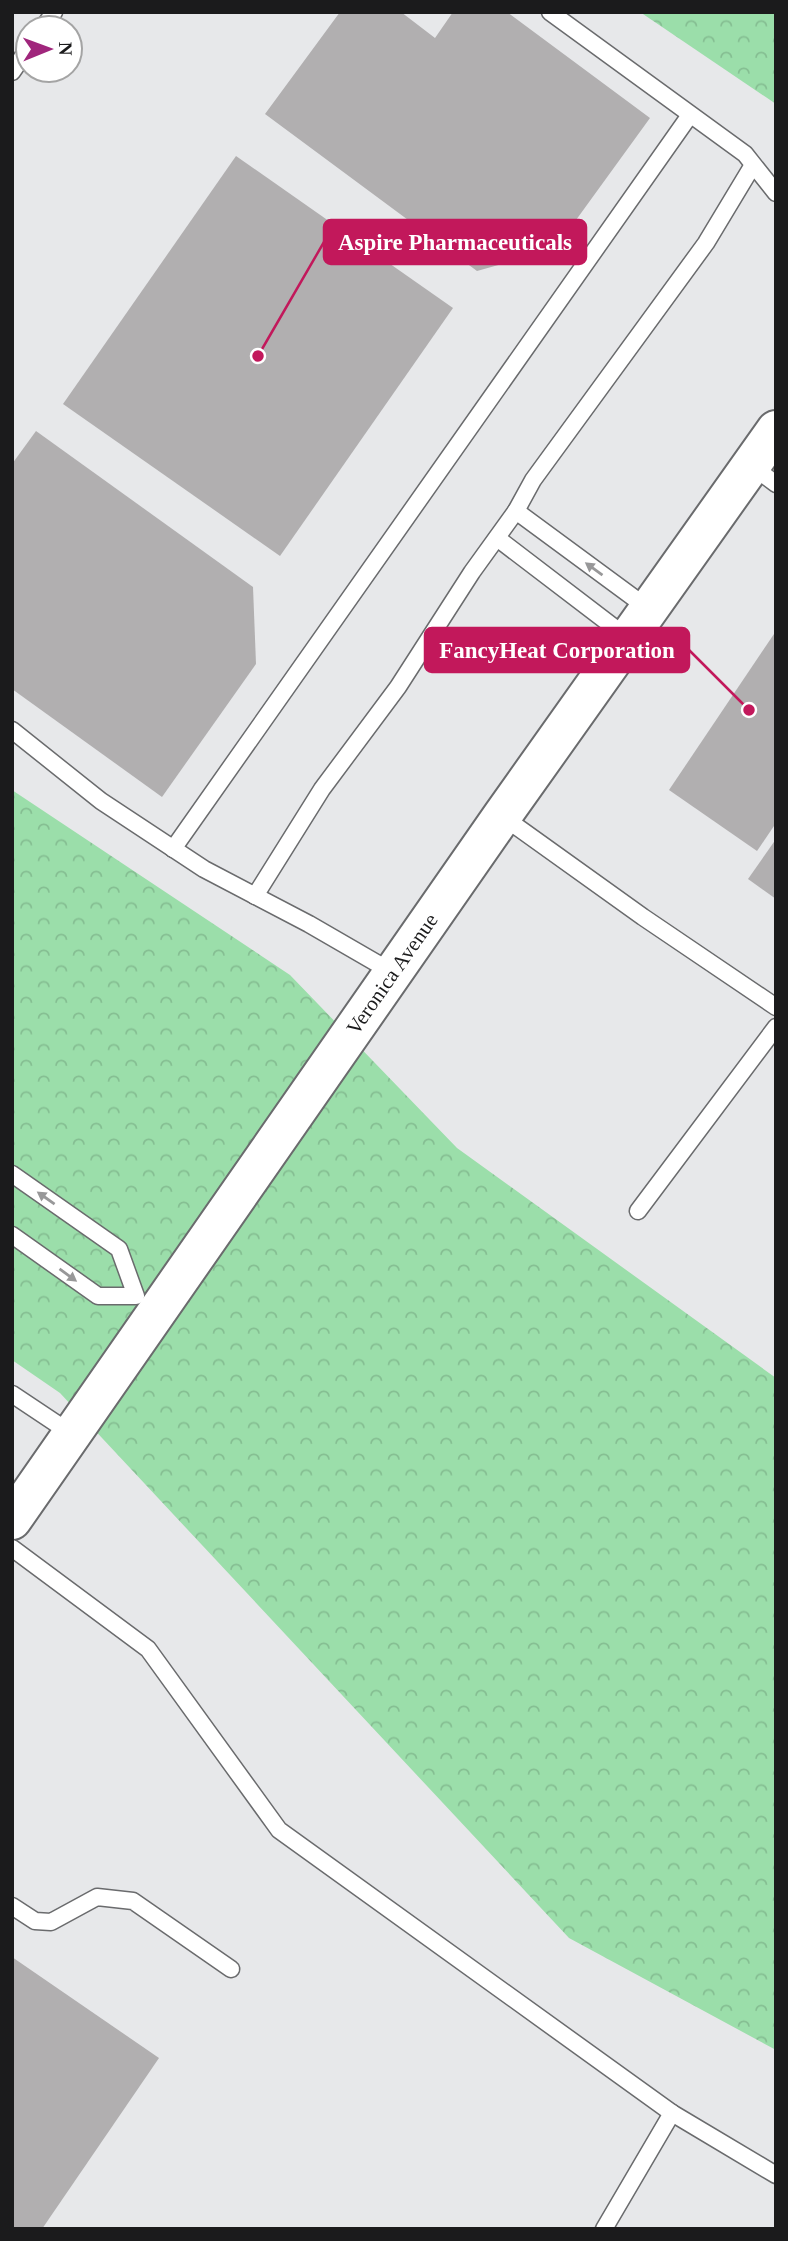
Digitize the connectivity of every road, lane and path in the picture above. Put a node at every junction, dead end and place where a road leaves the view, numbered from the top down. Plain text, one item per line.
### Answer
1 (550, 12) edge
2 (690, 114) junction
3 (754, 165) junction
4 (776, 194) edge
5 (776, 430) edge
6 (763, 475) edge
7 (516, 511) junction
8 (497, 538) junction
9 (639, 624) junction
10 (12, 730) edge
11 (502, 816) junction
12 (173, 849) junction
13 (255, 896) junction
14 (392, 972) junction
15 (776, 1007) edge
16 (776, 1027) edge
17 (12, 1174) edge
18 (638, 1211) dead end
19 (12, 1235) edge
20 (146, 1304) junction
21 (12, 1394) edge
22 (72, 1434) junction
23 (12, 1520) edge
24 (12, 1548) edge
25 (12, 1906) edge
26 (232, 1969) dead end
27 (672, 2113) junction
28 (776, 2175) edge
29 (604, 2229) edge

1 - 2 lane
2 - 3 lane
2 - 12 lane
3 - 4 lane
3 - 7 lane
5 - 6 street, Veronica Avenue
6 - 9 street, Veronica Avenue
7 - 8 lane
9 -> 7 lane
8 - 9 lane
8 - 13 lane
9 - 11 street, Veronica Avenue
10 - 12 lane
11 - 14 street, Veronica Avenue
11 - 15 lane
12 - 13 lane
13 - 14 lane
14 - 20 street, Veronica Avenue
16 - 18 lane
20 -> 17 lane
19 -> 20 lane
20 - 22 street, Veronica Avenue
21 - 22 lane
22 - 23 street, Veronica Avenue
24 - 27 lane
25 - 26 lane
27 - 28 lane
27 - 29 lane

